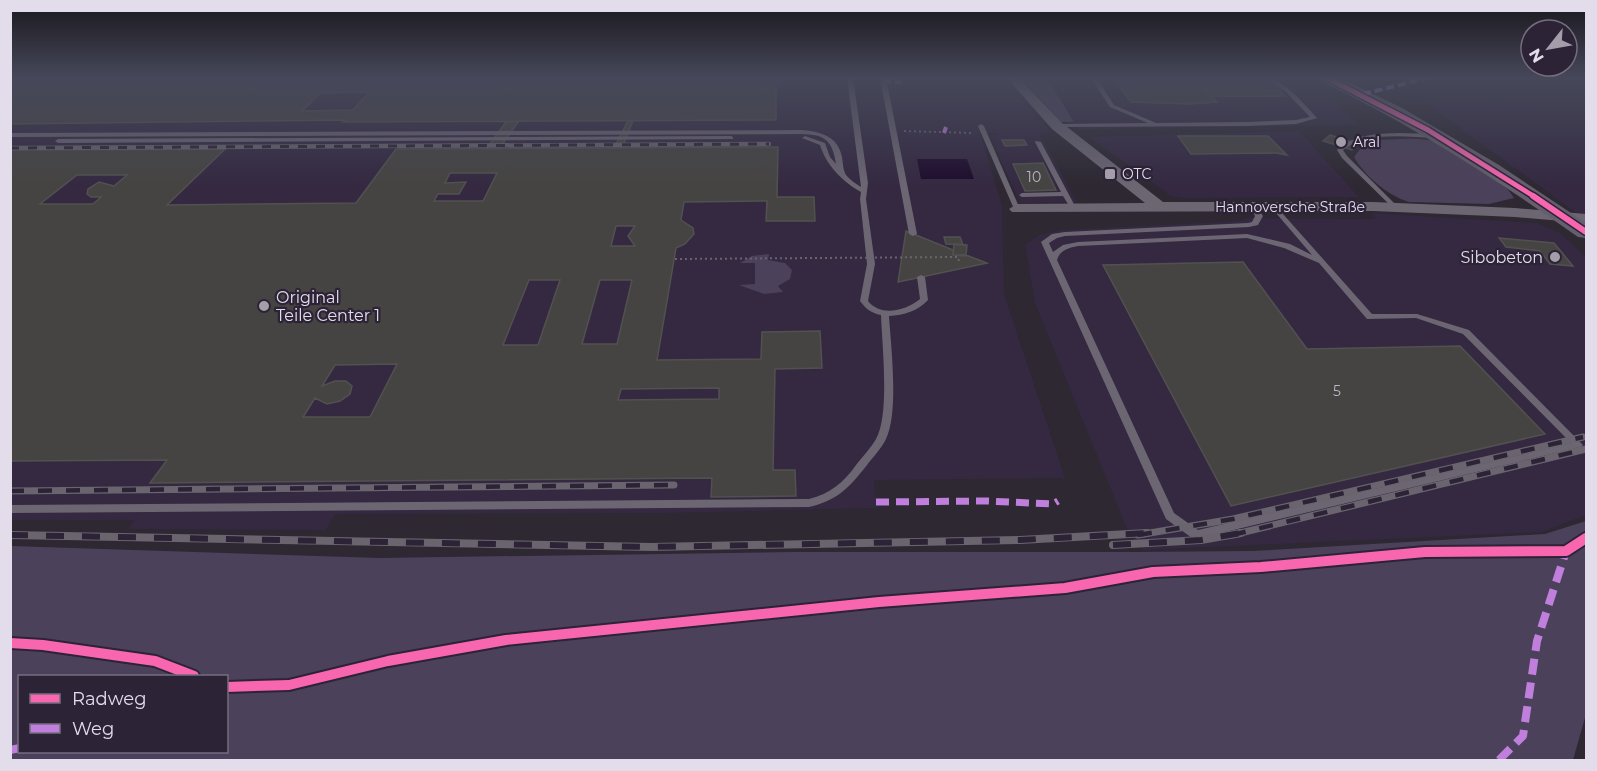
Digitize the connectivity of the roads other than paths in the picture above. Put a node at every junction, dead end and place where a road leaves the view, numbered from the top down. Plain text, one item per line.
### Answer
1 (855, 114) edge
2 (890, 114) edge
3 (1046, 114) edge
4 (1131, 114) edge
5 (1310, 114) edge
6 (1403, 114) edge
7 (1157, 125) junction
8 (1057, 126) junction
9 (982, 130) road end
10 (455, 133) junction
11 (10, 135) edge
12 (1441, 135) junction
13 (419, 140) junction
14 (10, 141) edge
15 (1038, 142) dead end
16 (842, 174) junction
17 (864, 191) junction
18 (1066, 194) junction
19 (1020, 202) junction
20 (1252, 206) junction
21 (1274, 206) junction
22 (1160, 207) junction
23 (1395, 207) junction
24 (1073, 208) junction
25 (1563, 216) junction
26 (1587, 219) edge
27 (1587, 232) edge
28 (913, 234) dead end
29 (1053, 262) junction
30 (1326, 266) junction
31 (921, 278) dead end
32 (885, 312) junction
33 (10, 509) edge

1 - 17 lane
2 - 28 lane
3 - 8 street
4 - 7 lane
5 - 7 lane
6 - 12 street
7 - 8 lane
8 - 22 street
9 - 19 lane
10 - 11 lane
10 - 13 lane
10 - 16 lane
12 - 23 lane
12 - 25 street
13 - 14 lane
13 - 16 lane
15 - 18 lane
16 - 17 lane
17 - 32 lane
18 - 19 lane
18 - 24 lane
19 - 24 street, Hannoversche Straße
20 - 21 street, Hannoversche Straße
20 - 22 street, Hannoversche Straße
20 - 29 lane
21 - 23 street, Hannoversche Straße
21 - 30 lane
22 - 24 street, Hannoversche Straße
23 - 25 street, Hannoversche Straße
25 - 26 street, Hannoversche Straße
25 - 27 street
29 - 30 lane
29 - 30 lane
31 - 32 lane
32 - 33 lane

